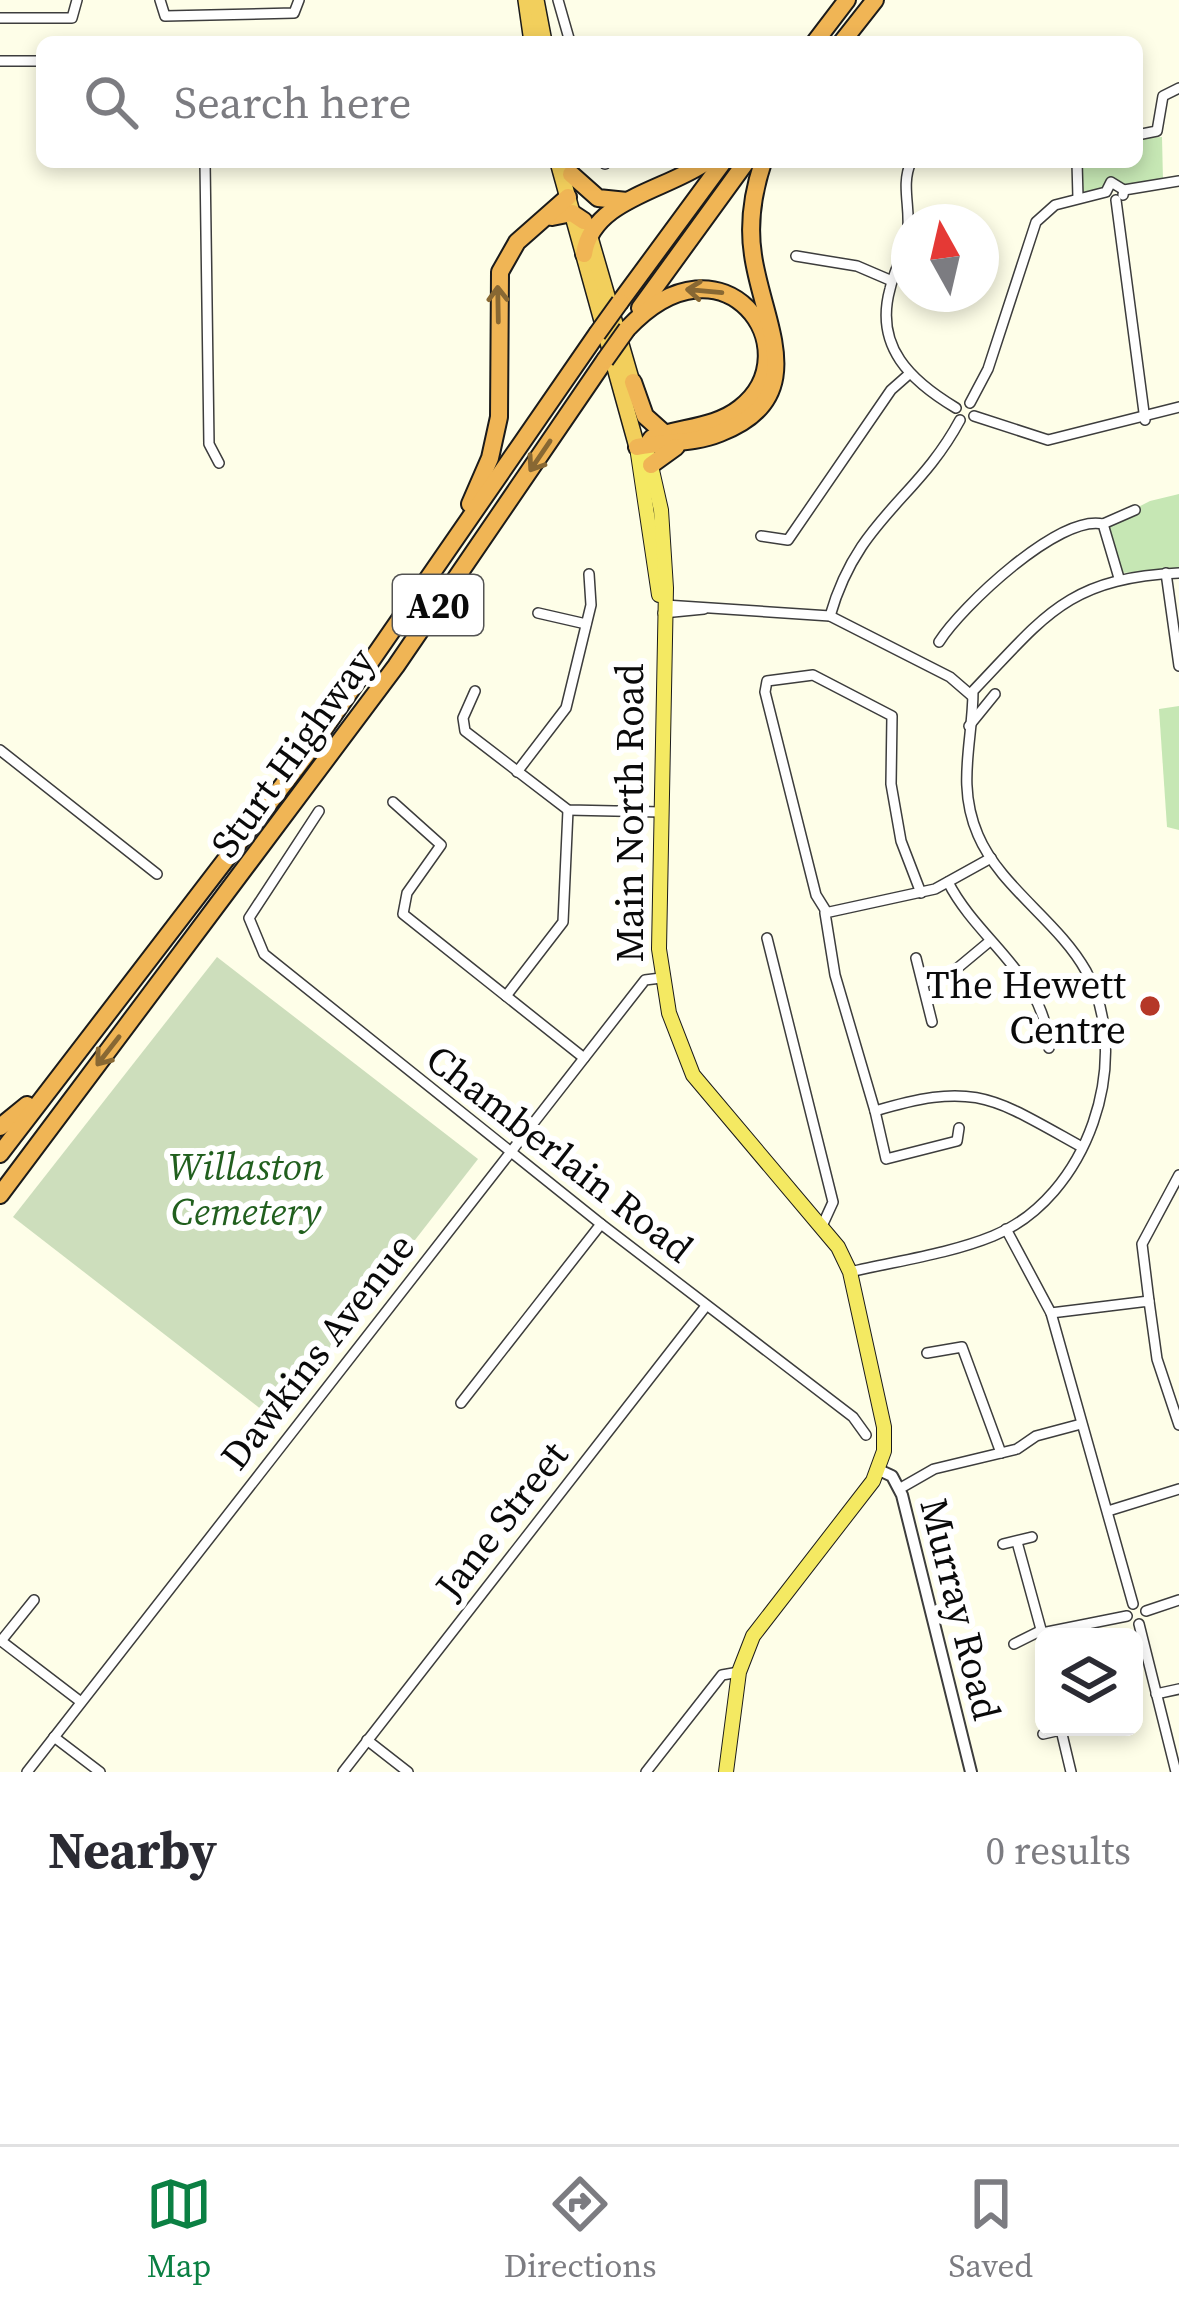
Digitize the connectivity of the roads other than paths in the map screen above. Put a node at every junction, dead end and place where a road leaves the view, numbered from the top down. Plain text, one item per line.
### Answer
1 (77, 0) edge
2 (160, 0) edge
3 (299, 0) edge
4 (526, 0) edge
5 (536, 0) edge
6 (558, 0) edge
7 (848, 0) edge
8 (875, 0) edge
9 (0, 18) edge
10 (531, 36) edge
11 (543, 36) edge
12 (568, 36) edge
13 (820, 36) edge
14 (847, 36) edge
15 (36, 61) edge
16 (0, 62) edge
17 (1179, 88) edge
18 (1143, 134) edge
19 (205, 168) edge
20 (566, 168) edge
21 (566, 168) edge
22 (568, 168) edge
23 (694, 168) edge
24 (719, 168) edge
25 (742, 168) edge
26 (762, 168) edge
27 (909, 168) edge
28 (1077, 168) edge
29 (1179, 181) edge
30 (1124, 190) junction
31 (1106, 191) junction
32 (1078, 198) junction
33 (1116, 200) junction
34 (628, 201) junction
35 (906, 204) edge
36 (578, 217) junction
37 (584, 254) junction
38 (796, 256) dead end
39 (891, 281) edge
40 (891, 288) edge
41 (627, 329) junction
42 (908, 375) junction
43 (633, 382) junction
44 (970, 403) junction
45 (1179, 407) edge
46 (956, 408) junction
47 (974, 416) junction
48 (960, 420) junction
49 (1145, 420) junction
50 (664, 434) junction
51 (688, 442) junction
52 (642, 446) junction
53 (219, 464) dead end
54 (651, 464) junction
55 (1135, 510) dead end
56 (1102, 524) junction
57 (761, 536) dead end
58 (1166, 573) junction
59 (1179, 573) edge
60 (589, 574) dead end
61 (429, 578) junction
62 (1119, 578) junction
63 (663, 609) junction
64 (538, 613) dead end
65 (830, 616) junction
66 (586, 624) junction
67 (939, 642) dead end
68 (1179, 666) edge
69 (997, 671) junction
70 (950, 677) junction
71 (980, 684) junction
72 (475, 691) dead end
73 (995, 694) junction
74 (972, 698) junction
75 (985, 706) junction
76 (968, 727) junction
77 (0, 750) edge
78 (518, 772) junction
79 (393, 802) dead end
80 (568, 810) junction
81 (320, 812) dead end
82 (661, 812) junction
83 (991, 858) junction
84 (158, 874) dead end
85 (948, 882) junction
86 (921, 893) junction
87 (826, 911) junction
88 (766, 938) dead end
89 (991, 941) junction
90 (916, 958) dead end
91 (661, 978) junction
92 (924, 983) junction
93 (506, 996) junction
94 (932, 1022) dead end
95 (1046, 1023) junction
96 (1030, 1029) dead end
97 (1049, 1048) dead end
98 (584, 1058) junction
99 (48, 1084) junction
100 (875, 1111) junction
101 (0, 1126) edge
102 (959, 1128) dead end
103 (1080, 1145) junction
104 (512, 1151) junction
105 (0, 1154) edge
106 (1179, 1175) edge
107 (0, 1195) edge
108 (601, 1224) junction
109 (822, 1226) junction
110 (1006, 1229) junction
111 (850, 1272) junction
112 (1149, 1301) junction
113 (706, 1306) junction
114 (1051, 1313) junction
115 (927, 1353) dead end
116 (460, 1402) dead end
117 (881, 1411) junction
118 (854, 1417) junction
119 (1081, 1424) junction
120 (1179, 1425) edge
121 (866, 1435) dead end
122 (1000, 1454) junction
123 (879, 1470) junction
124 (899, 1489) junction
125 (1179, 1489) edge
126 (1108, 1511) junction
127 (1032, 1538) dead end
128 (1017, 1542) junction
129 (1003, 1544) dead end
130 (34, 1600) dead end
131 (1179, 1600) edge
132 (1133, 1604) junction
133 (1146, 1610) junction
134 (1127, 1616) junction
135 (1139, 1624) junction
136 (1039, 1628) edge
137 (1077, 1628) edge
138 (1035, 1634) edge
139 (0, 1640) edge
140 (1014, 1644) dead end
141 (739, 1672) junction
142 (1179, 1689) edge
143 (1156, 1694) junction
144 (82, 1702) junction
145 (1063, 1736) edge
146 (54, 1737) junction
147 (368, 1740) junction
148 (27, 1772) edge
149 (100, 1772) edge
150 (343, 1772) edge
151 (409, 1772) edge
152 (646, 1772) edge
153 (726, 1772) edge
154 (971, 1772) edge
155 (1072, 1772) edge
156 (1175, 1772) edge

1 - 9 street
2 - 3 street
4 - 10 highway
5 - 11 highway
6 - 12 street
7 - 13 highway
8 - 14 highway
15 - 16 street
17 - 18 street
19 - 53 street
20 - 36 highway
21 - 36 highway
22 - 34 highway
23 - 34 highway
24 - 61 highway, Sturt Highway / A20, bridge
25 - 41 highway, Sturt Highway / A20
26 - 51 highway
27 - 35 street
28 - 32 street
29 - 30 street
30 - 31 street
30 - 33 street
31 - 32 street
31 - 33 street
32 - 44 street
33 - 49 street
34 - 36 highway
36 - 37 highway
36 - 37 highway
36 - 43 highway
61 -> 36 highway
37 - 52 highway
38 - 39 street
40 - 42 street
50 -> 41 highway
41 -> 107 highway, Sturt Highway / A20, bridge
42 - 46 street
42 - 57 street
43 - 50 highway
43 - 52 highway
44 - 46 street
44 - 47 street
45 - 49 street
46 - 48 street
47 - 48 street
47 - 49 street
48 - 65 street
50 - 52 highway
51 - 52 highway
51 - 54 highway
52 - 54 main road, Main North Road
52 - 63 main road, Main North Road
54 - 63 main road, Main North Road
55 - 56 street
56 - 62 street
56 - 67 street
58 - 59 street
58 - 62 street
58 - 68 street
60 - 66 street
61 - 99 highway, Sturt Highway / A20
62 - 69 street
63 - 65 street
63 - 82 main road, Main North Road
64 - 66 street
65 - 70 street
66 - 78 street
69 - 71 street
69 - 73 street
70 - 71 street
70 - 74 street
71 - 73 street
71 - 74 street
72 - 78 street
73 - 75 street
74 - 75 street
74 - 76 street
75 - 76 street
76 - 83 street
77 - 84 street
78 - 80 street
79 - 93 street
80 - 82 street
80 - 93 street
81 - 104 street, Chamberlain Road
82 - 91 main road, Main North Road
83 - 85 street
83 - 103 street
85 - 86 street
85 - 89 street
86 - 87 street
86 - 87 street
87 - 100 street
88 - 109 street
89 - 92 street
89 - 95 street
90 - 92 street
91 - 98 street, Dawkins Avenue
91 - 109 main road, Main North Road
92 - 94 street
93 - 98 street
95 - 96 street
95 - 97 street
98 - 104 street, Dawkins Avenue
99 - 101 highway
99 - 105 highway, Sturt Highway / A20
100 - 102 street
100 - 103 street
103 - 110 street
104 - 108 street, Chamberlain Road
104 - 144 street, Dawkins Avenue
106 - 112 street
108 - 113 street, Chamberlain Road
108 - 116 street
109 - 111 main road, Main North Road
110 - 111 street
110 - 114 street
111 - 117 main road, Main North Road
112 - 114 street
112 - 120 street
113 - 118 street, Chamberlain Road
113 - 147 street, Jane Street
114 - 119 street
115 - 122 street
117 - 118 street
117 - 123 main road, Main North Road
118 - 121 street, Chamberlain Road
119 - 122 street
119 - 126 street
122 - 124 street
123 - 124 street, Murray Road
123 - 141 main road
124 - 154 street, Murray Road
125 - 126 street
126 - 132 street
127 - 128 street
128 - 129 street
128 - 136 street
130 - 139 street
131 - 133 street
132 - 133 street
132 - 134 street
133 - 135 street
134 - 135 street
134 - 137 street
135 - 143 street
138 - 140 street
139 - 144 street
141 - 152 street
141 - 153 main road
142 - 143 street
143 - 156 street
144 - 146 street, Dawkins Avenue
145 - 155 street
146 - 148 street, Dawkins Avenue
146 - 149 street
147 - 150 street, Jane Street
147 - 151 street

